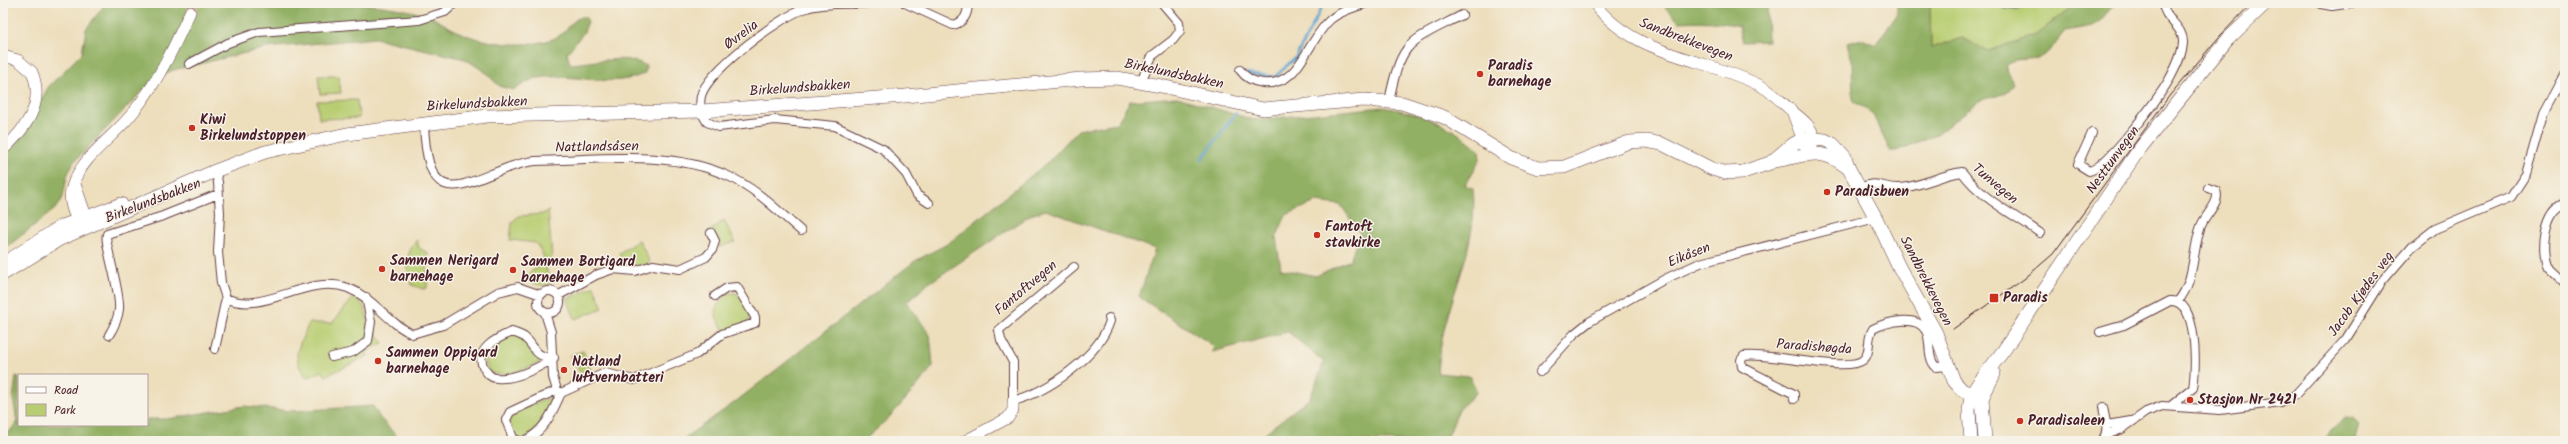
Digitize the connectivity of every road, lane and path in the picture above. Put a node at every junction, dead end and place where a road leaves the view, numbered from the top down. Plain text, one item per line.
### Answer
1 (455, 3) edge
2 (870, 3) edge
3 (905, 3) edge
4 (968, 3) edge
5 (1162, 3) edge
6 (1367, 3) edge
7 (1594, 3) edge
8 (2163, 3) edge
9 (2266, 3) edge
10 (2352, 3) edge
11 (2321, 4) dead end
12 (190, 12) tunnel mouth
13 (1462, 15) dead end
14 (3, 56) edge
15 (189, 64) dead end
16 (1240, 70) dead end
17 (2565, 73) edge
18 (1141, 82) junction
19 (1389, 101) junction
20 (702, 111) junction
21 (1792, 111) junction
22 (424, 122) junction
23 (2092, 133) dead end
24 (1815, 138) junction
25 (1801, 140) junction
26 (3, 150) edge
27 (1809, 153) junction
28 (1773, 162) junction
29 (1849, 169) junction
30 (215, 171) junction
31 (1860, 188) junction
32 (2208, 188) dead end
33 (218, 194) junction
34 (929, 203) dead end
35 (2565, 203) edge
36 (1876, 218) junction
37 (82, 221) junction
38 (801, 231) dead end
39 (711, 233) dead end
40 (2040, 233) dead end
41 (3, 264) edge
42 (1074, 267) dead end
43 (3, 274) edge
44 (2565, 284) edge
45 (541, 295) junction
46 (559, 295) junction
47 (715, 296) dead end
48 (366, 297) junction
49 (226, 298) junction
50 (2178, 302) junction
51 (545, 313) junction
52 (1109, 318) dead end
53 (2100, 332) dead end
54 (109, 335) dead end
55 (215, 349) dead end
56 (332, 357) dead end
57 (554, 358) junction
58 (1948, 366) junction
59 (1540, 372) dead end
60 (559, 391) junction
61 (1976, 397) junction
62 (1794, 399) dead end
63 (1013, 401) junction
64 (2172, 405) junction
65 (2103, 407) dead end
66 (2131, 421) junction
67 (2107, 425) junction
68 (2104, 438) edge
69 (519, 441) edge
70 (524, 441) edge
71 (965, 441) edge
72 (1971, 441) edge
73 (1984, 441) edge

1 - 15 street
2 - 20 street, Øvrelia
3 - 4 street
5 - 18 street
6 - 16 street
7 - 21 street, Sandbrekkevegen
8 - 23 street
9 - 61 main road, Nesttunvegen
10 - 11 street
12 - 37 street
13 - 19 street
14 - 26 street
17 - 64 street, Jacob Kjødes veg
18 - 19 main road, Birkelundsbakken
18 - 20 main road, Birkelundsbakken
19 - 28 main road, Birkelundsbakken
20 - 22 main road, Birkelundsbakken
20 - 34 street
21 - 24 street, Sandbrekkevegen
21 - 25 street
22 - 30 main road, Birkelundsbakken
22 - 38 street, Nattlandsåsen
24 - 25 main road
24 - 27 street
24 - 29 main road, Sandbrekkevegen
25 - 27 street
25 - 28 main road
27 - 28 main road
27 - 29 main road
29 - 31 main road, Sandbrekkevegen
30 - 33 street, Birkelundsbakken
30 - 37 main road, Birkelundsbakken
31 - 36 main road, Sandbrekkevegen
31 - 40 street, Tunvegen
32 - 50 street
33 - 49 street, Birkelundsbakken
33 - 54 street, Birkelundsbakken
35 - 44 street
36 - 58 main road, Sandbrekkevegen
36 - 59 street, Eikåsen
37 - 41 main road
37 - 43 main road
39 - 46 street
42 - 63 street, Fantoftvegen
45 - 46 street
45 - 48 street
45 - 51 street
46 - 51 street
47 - 60 street
48 - 49 street
48 - 56 street
49 - 55 street, Birkelundsbakken
50 - 53 street
50 - 64 street
51 - 57 street
52 - 63 street
57 - 57 street
57 - 60 street
58 - 61 main road, Sandbrekkevegen
58 - 62 street, Paradishøgda
60 - 69 street
60 - 70 street
61 - 72 main road
61 - 73 main road
63 - 71 street, Fantoftvegen
64 - 66 street, Jacob Kjødes veg
65 - 67 street, Jacob Kjødes veg
66 - 67 street, Jacob Kjødes veg
66 - 68 street, Jacob Kjødes veg
67 - 68 street, Jacob Kjødes veg

